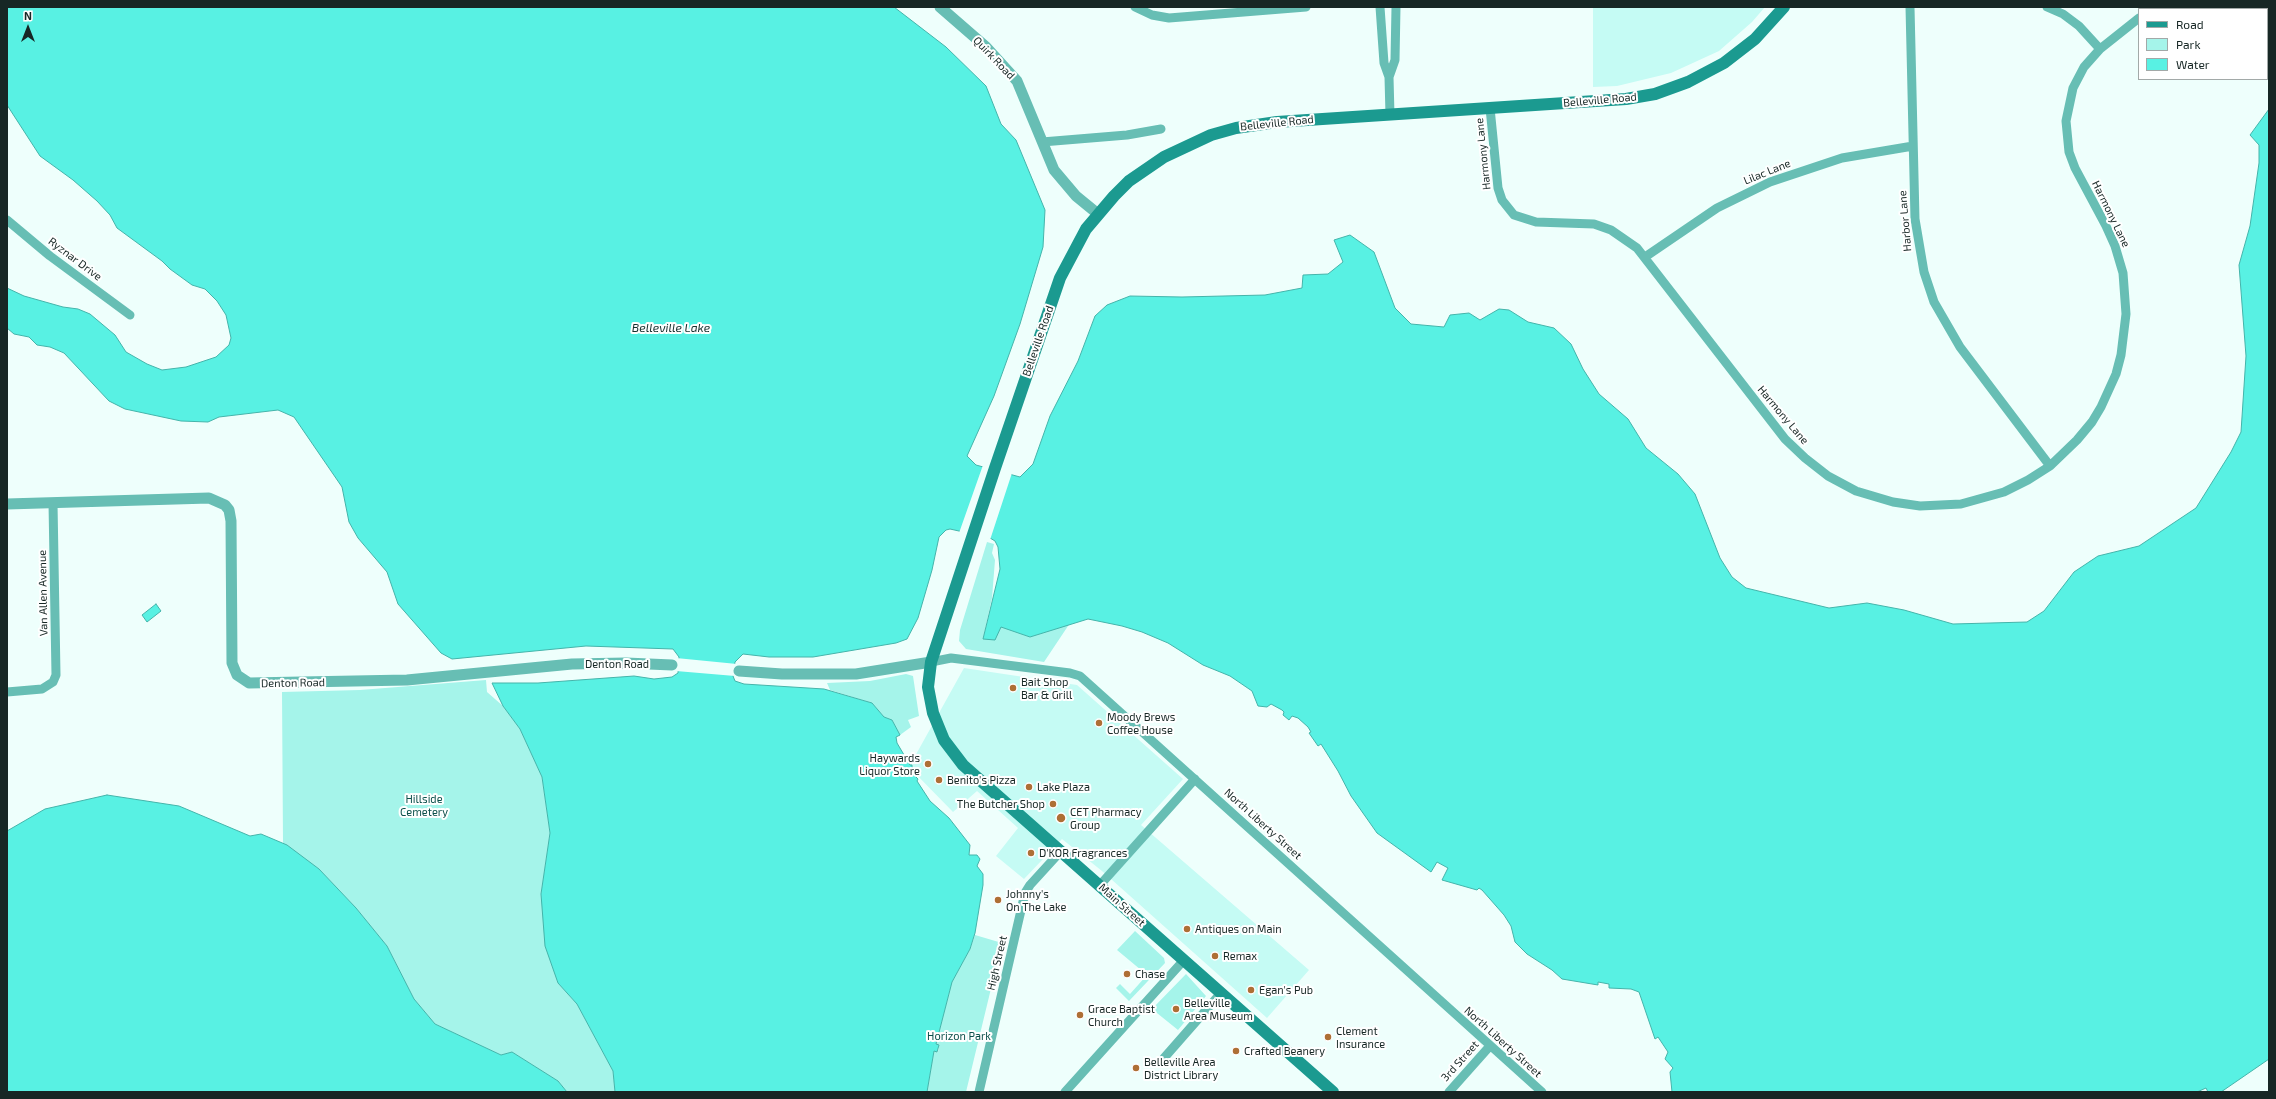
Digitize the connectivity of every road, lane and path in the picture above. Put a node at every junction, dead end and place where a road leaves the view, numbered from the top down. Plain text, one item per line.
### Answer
1 (940, 7) edge
2 (1135, 7) edge
3 (1306, 7) edge
4 (1380, 7) edge
5 (1396, 7) edge
6 (1784, 7) edge
7 (1910, 7) edge
8 (2047, 7) edge
9 (2138, 19) edge
10 (2100, 49) junction
11 (1389, 77) junction
12 (1490, 108) junction
13 (1390, 115) junction
14 (1161, 129) dead end
15 (1042, 142) junction
16 (1913, 146) junction
17 (1098, 214) junction
18 (7, 220) edge
19 (1645, 257) junction
20 (130, 315) dead end
21 (2050, 466) junction
22 (53, 503) junction
23 (7, 504) edge
24 (931, 662) junction
25 (672, 665) dead end
26 (739, 671) dead end
27 (7, 692) edge
28 (931, 704) joint
29 (1195, 779) junction
30 (1061, 851) junction
31 (1100, 885) junction
32 (1184, 960) junction
33 (1221, 994) junction
34 (1489, 1046) junction
35 (1164, 1058) dead end
36 (1071, 1090) edge
37 (979, 1092) edge
38 (1333, 1092) edge
39 (1449, 1092) edge
40 (1542, 1092) edge

1 - 15 street, Quirk Road
2 - 3 street
4 - 11 street
5 - 11 street
6 - 12 main road, Belleville Road
7 - 16 street, Harbor Lane
8 - 10 street
9 - 10 street, Harmony Lane
10 - 21 street, Harmony Lane
11 - 13 street
12 - 13 main road, Belleville Road
12 - 19 street, Harmony Lane
13 - 17 main road, Belleville Road
14 - 15 street
15 - 17 street, Quirk Road
16 - 19 street, Lilac Lane
16 - 21 street, Harbor Lane
17 - 24 main road, Belleville Road
18 - 20 street, Ryznar Drive
19 - 21 street, Harmony Lane
22 - 23 street, Denton Road
22 - 25 street, Denton Road
22 - 27 street, Van Allen Avenue
24 - 26 street
24 - 28 main road, Belleville Road
24 - 29 street, North Liberty Street
28 - 30 main road, Main Street
29 - 31 street
29 - 34 street, North Liberty Street
30 - 31 main road, Main Street
30 - 37 street, High Street
31 - 32 main road, Main Street
32 - 33 main road, Main Street
32 - 36 street
33 - 35 street
33 - 38 main road, Main Street
34 - 39 street, 3rd Street
34 - 40 street, North Liberty Street

